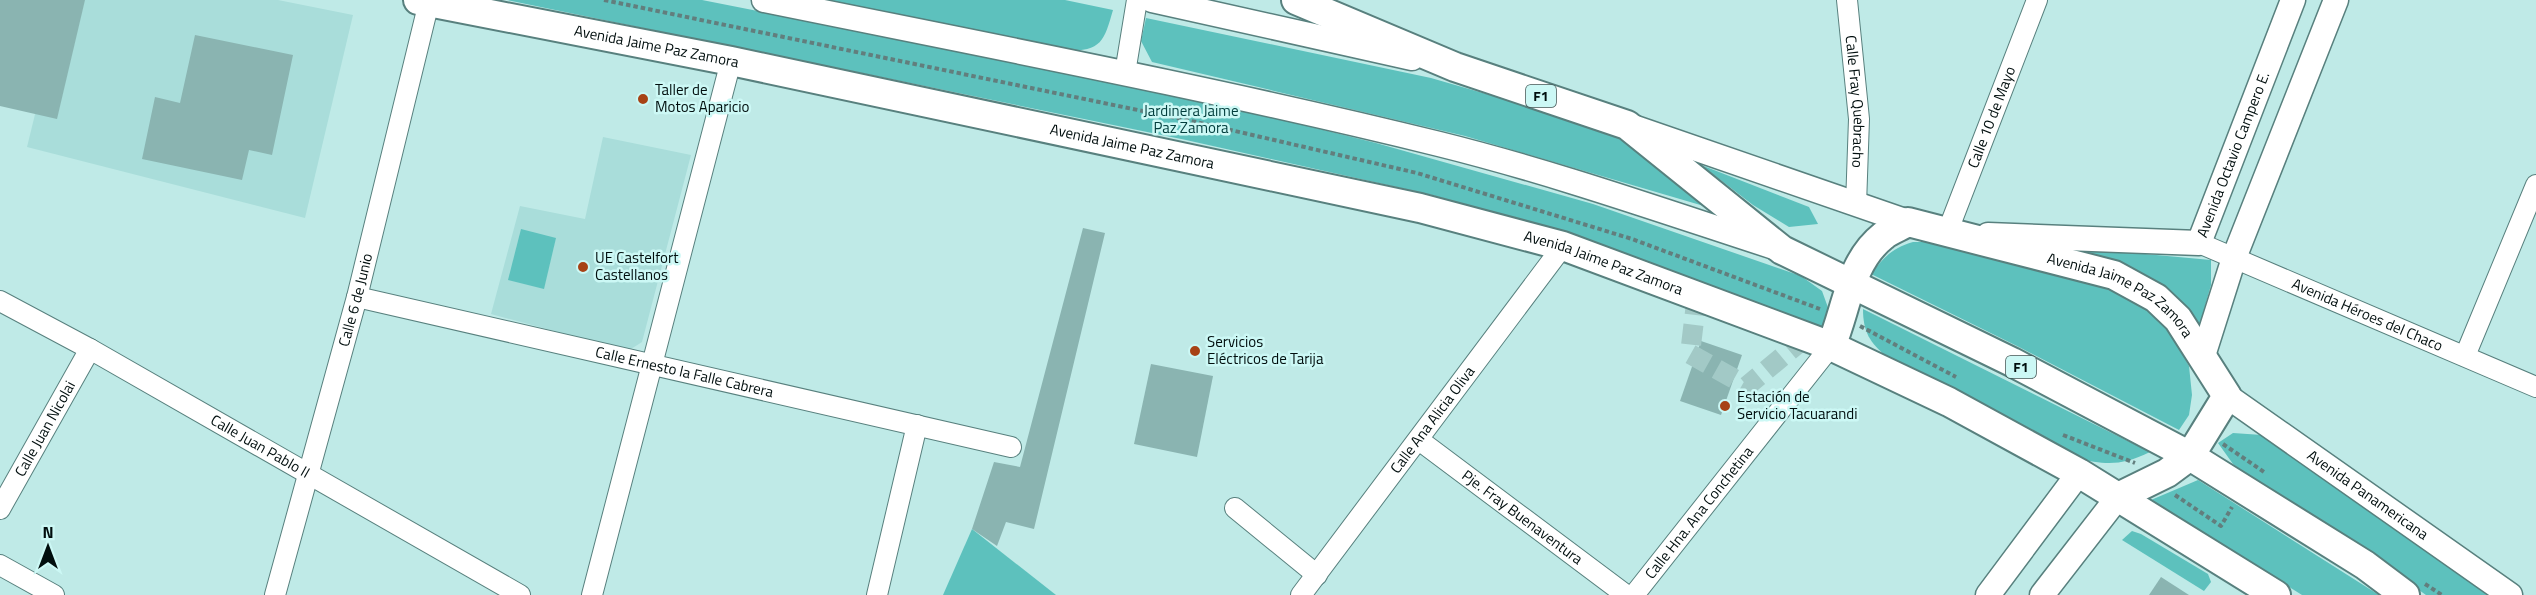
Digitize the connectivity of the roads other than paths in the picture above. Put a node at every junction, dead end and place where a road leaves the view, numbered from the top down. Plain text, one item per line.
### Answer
1 (764, 0) edge
2 (1137, 0) edge
3 (1152, 0) edge
4 (1296, 0) edge
5 (1847, 0) edge
6 (2037, 0) edge
7 (2293, 0) edge
8 (2336, 0) edge
9 (423, 1) edge
10 (730, 61) junction
11 (1455, 68) junction
12 (1125, 73) junction
13 (1627, 125) junction
14 (2536, 185) edge
15 (1856, 205) junction
16 (1908, 222) junction
17 (1947, 233) junction
18 (2199, 243) junction
19 (1563, 246) junction
20 (1782, 250) junction
21 (2234, 258) junction
22 (1850, 283) junction
23 (357, 297) junction
24 (0, 301) edge
25 (1831, 346) junction
26 (90, 349) junction
27 (2465, 356) junction
28 (2202, 359) junction
29 (651, 364) junction
30 (2536, 387) edge
31 (2227, 396) junction
32 (917, 425) junction
33 (1419, 440) junction
34 (1011, 447) dead end
35 (2190, 456) junction
36 (2079, 473) junction
37 (310, 475) junction
38 (2118, 497) junction
39 (1235, 508) dead end
40 (0, 509) edge
41 (0, 565) edge
42 (1317, 575) junction
43 (54, 595) edge
44 (276, 595) edge
45 (520, 595) edge
46 (592, 595) edge
47 (877, 595) edge
48 (1301, 595) edge
49 (1626, 595) edge
50 (1634, 595) edge
51 (1988, 595) edge
52 (2042, 595) edge
53 (2276, 595) edge
54 (2405, 595) edge
55 (2510, 595) edge

1 - 12 main road
2 - 12 street
3 - 11 main road, Avenida Jaime Paz Zamora
4 - 11 highway, F1
5 - 15 street, Calle Fray Quebracho
6 - 17 street, Calle 10 de Mayo
7 - 18 main road, Avenida Octavio Campero E.
8 - 21 main road
9 - 10 highway, Avenida Jaime Paz Zamora
9 - 23 street, Calle 6 de Junio
10 - 19 highway, Avenida Jaime Paz Zamora
10 - 29 street
11 - 13 highway, Avenida Jaime Paz Zamora / F1
12 - 20 main road
13 - 15 main road, Avenida Jaime Paz Zamora
13 - 20 highway, F1
14 - 27 street
15 - 16 main road, Avenida Jaime Paz Zamora
16 - 17 highway, Avenida Jaime Paz Zamora
16 - 22 highway
17 - 18 main road, Avenida Octavio Campero E.
17 - 28 highway, Avenida Jaime Paz Zamora
18 - 21 street, Avenida Héroes del Chaco
19 - 25 highway, Avenida Jaime Paz Zamora
19 - 33 street, Calle Ana Alicia Oliva
20 - 22 highway, F1
21 - 27 street, Avenida Héroes del Chaco
21 - 28 main road
22 - 25 highway
22 - 35 highway, F1
23 - 29 street, Calle Ernesto la Falle Cabrera
23 - 37 street, Calle 6 de Junio
24 - 26 street, Calle Juan Pablo II
25 - 36 highway, Avenida Jaime Paz Zamora
25 - 50 street, Calle Hna. Ana Conchetina
26 - 37 street, Calle Juan Pablo II
26 - 40 street, Calle Juan Nicolai
27 - 30 street, Avenida Héroes del Chaco
28 - 31 highway, Avenida Jaime Paz Zamora
29 - 32 street, Calle Ernesto la Falle Cabrera
29 - 46 street
31 - 35 highway
31 - 55 main road, Avenida Panamericana
32 - 34 street, Calle Ernesto la Falle Cabrera
32 - 47 street
33 - 42 street, Calle Ana Alicia Oliva
33 - 49 street, Pje. Fray Buenaventura
35 - 38 highway
35 - 54 highway, F1
36 - 38 highway, Avenida Jaime Paz Zamora
36 - 51 main road
37 - 44 street, Calle 6 de Junio
37 - 45 street, Calle Juan Pablo II
38 - 52 main road
38 - 53 highway
39 - 42 street
41 - 43 street
42 - 48 street, Calle Ana Alicia Oliva

